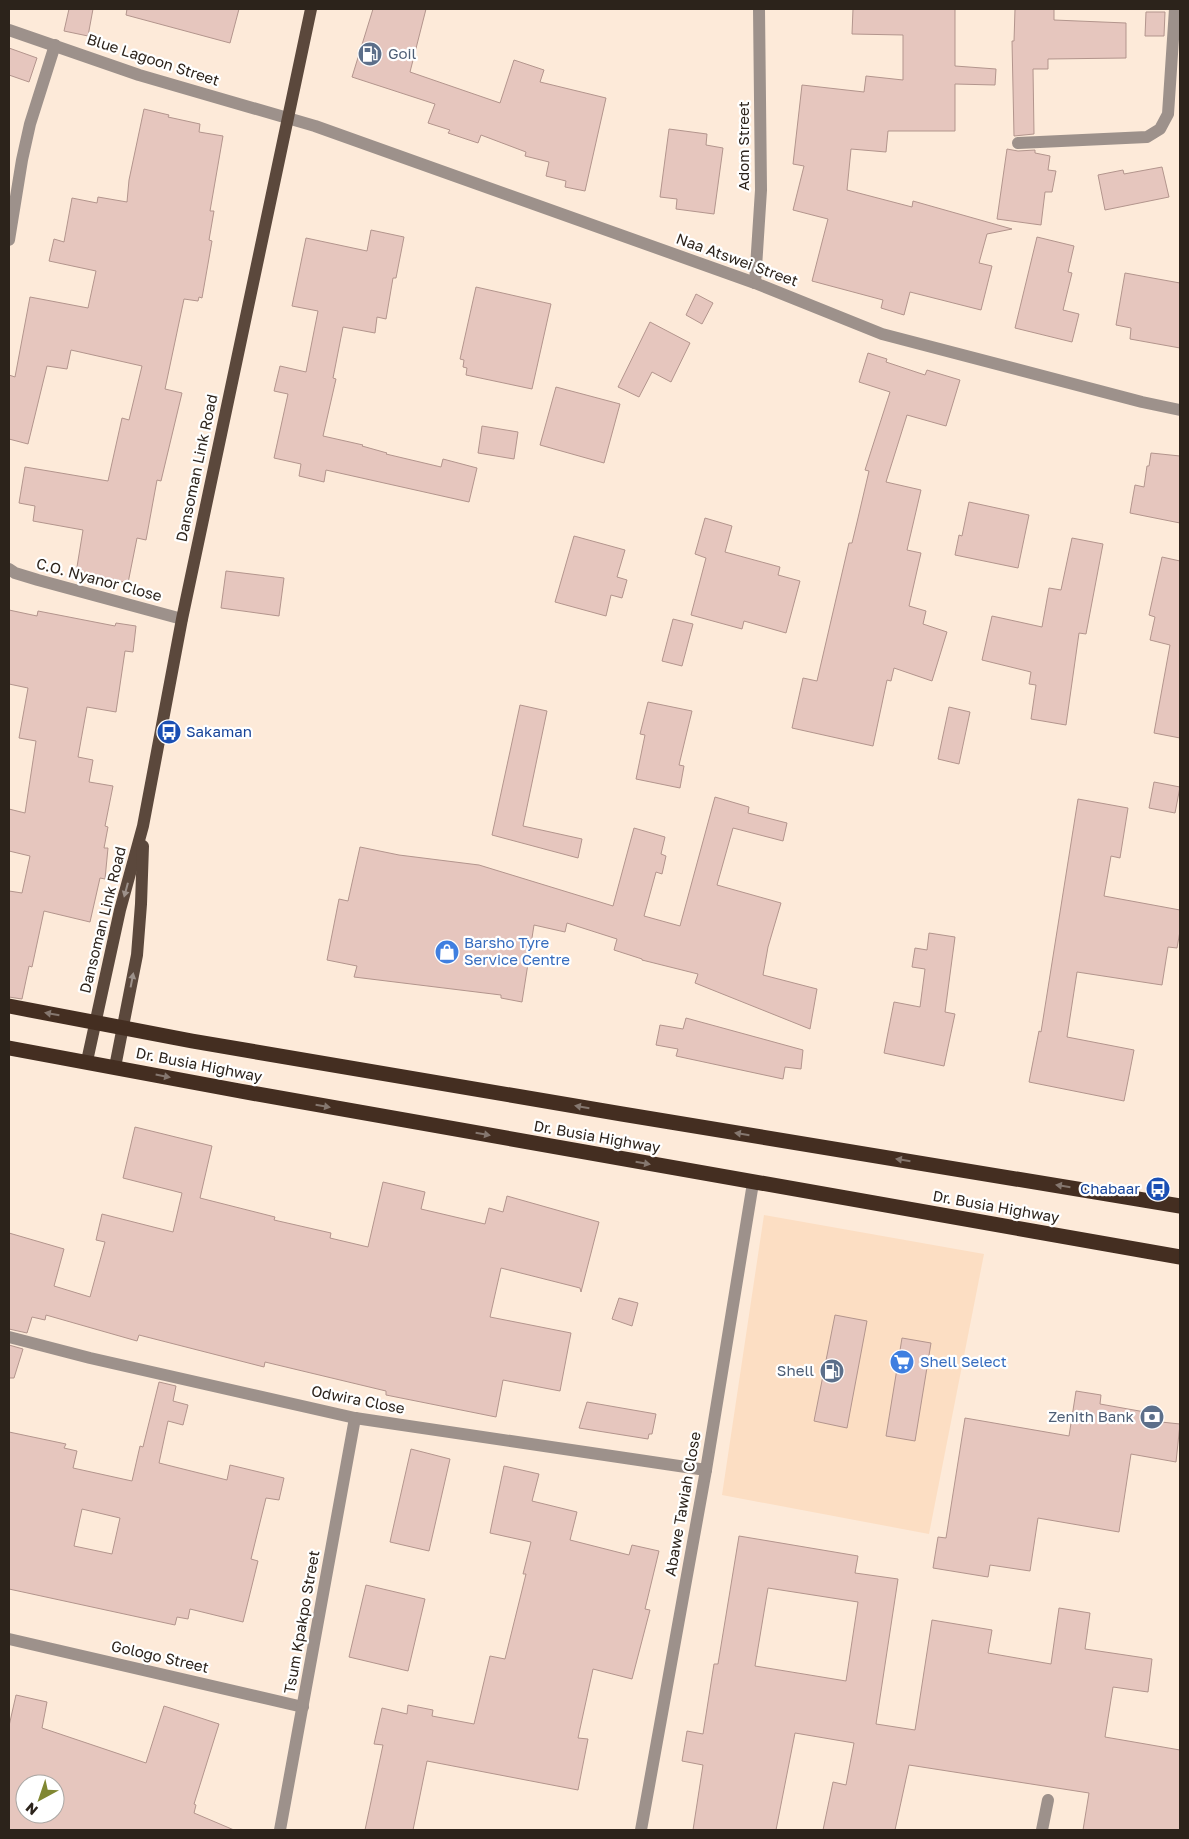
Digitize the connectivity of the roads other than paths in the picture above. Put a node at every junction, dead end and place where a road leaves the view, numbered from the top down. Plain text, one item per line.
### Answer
1 (311, 9) edge
2 (758, 9) edge
3 (1175, 9) edge
4 (9, 30) edge
5 (55, 45) junction
6 (289, 118) junction
7 (1018, 143) dead end
8 (9, 240) edge
9 (755, 283) junction
10 (1180, 410) edge
11 (9, 569) edge
12 (182, 619) junction
13 (143, 826) junction
14 (9, 1006) edge
15 (95, 1021) junction
16 (123, 1028) junction
17 (9, 1048) edge
18 (87, 1061) junction
19 (115, 1067) junction
20 (753, 1182) junction
21 (1180, 1206) edge
22 (1180, 1257) edge
23 (9, 1337) edge
24 (355, 1418) junction
25 (706, 1470) junction
26 (9, 1639) edge
27 (303, 1707) junction
28 (1048, 1800) dead end
29 (280, 1830) edge
30 (641, 1830) edge
31 (1042, 1830) edge

1 - 6 main road, Dansoman Link Road
2 - 9 street, Adom Street
3 - 7 street
4 - 5 street, Blue Lagoon Street
5 - 6 street, Blue Lagoon Street
5 - 8 street
6 - 9 street, Naa Atswei Street
6 - 12 main road, Dansoman Link Road
9 - 10 street, Naa Atswei Street
11 - 12 street, C.O. Nyanor Close
12 - 13 main road, Dansoman Link Road
13 -> 15 main road, Dansoman Link Road
16 -> 13 main road, Dansoman Link Road
15 -> 14 highway, Dr. Busia Highway
15 - 16 highway, Dr. Busia Highway
15 - 18 main road, Dansoman Link Road
16 - 19 main road, Dansoman Link Road
21 -> 16 highway, Dr. Busia Highway
17 - 18 highway, Dr. Busia Highway
18 - 19 highway, Dr. Busia Highway
19 -> 20 highway, Dr. Busia Highway
20 - 22 highway, Dr. Busia Highway
20 - 25 street, Abawe Tawiah Close
23 - 24 street, Odwira Close
24 - 25 street, Odwira Close
24 - 27 street, Tsum Kpakpo Street
25 - 30 street, Abawe Tawiah Close
26 - 27 street, Gologo Street
27 - 29 street, Tsum Kpakpo Street
28 - 31 street

